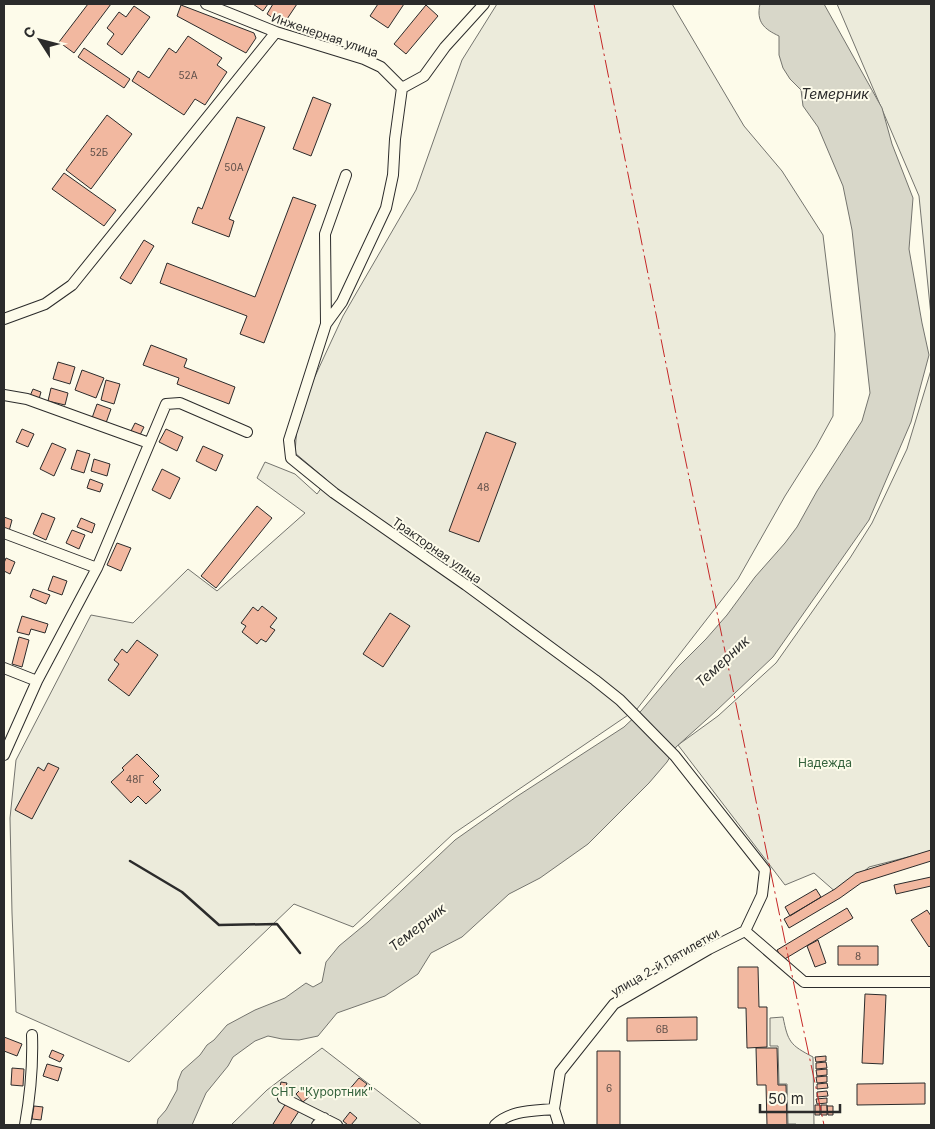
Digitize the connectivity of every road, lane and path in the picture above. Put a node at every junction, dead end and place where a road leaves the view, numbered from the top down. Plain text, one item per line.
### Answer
1 (206, 4) edge
2 (484, 4) edge
3 (276, 32) junction
4 (402, 88) junction
5 (346, 175) dead end
6 (4, 319) edge
7 (326, 324) junction
8 (4, 395) edge
9 (247, 432) dead end
10 (149, 443) junction
11 (4, 533) edge
12 (97, 568) junction
13 (4, 668) edge
14 (37, 681) junction
15 (4, 756) edge
16 (746, 931) junction
17 (931, 982) edge
18 (32, 1035) dead end
19 (283, 1098) dead end
20 (554, 1108) junction
21 (321, 1122) edge
22 (24, 1125) edge
23 (337, 1125) edge
24 (495, 1125) edge
25 (559, 1125) edge

1 - 3 street, Инженерная улица
2 - 4 street
3 - 4 street, Инженерная улица
3 - 6 street
4 - 7 street, Тракторная улица
5 - 7 street, Тракторная улица
7 - 16 street, Тракторная улица
8 - 10 street
9 - 10 street
10 - 12 street
11 - 12 street
12 - 14 street
13 - 14 street
14 - 15 street
16 - 17 street
16 - 20 street, улица 2-й Пятилетки
18 - 22 street
19 - 21 street
20 - 24 street
20 - 25 street, улица 2-й Пятилетки
21 - 23 street

